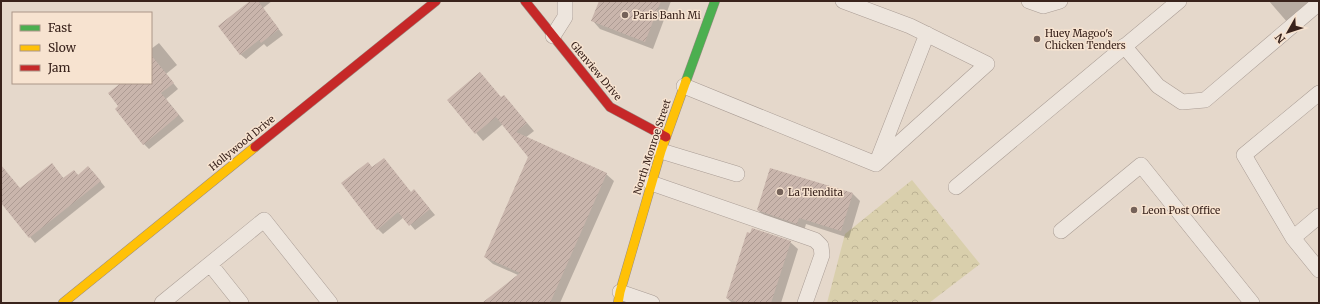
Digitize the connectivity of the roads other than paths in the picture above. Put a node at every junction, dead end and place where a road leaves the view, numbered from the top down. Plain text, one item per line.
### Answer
1 (436, 1) edge
2 (525, 1) edge
3 (565, 1) edge
4 (715, 1) edge
5 (843, 1) edge
6 (1029, 1) edge
7 (1060, 1) edge
8 (1179, 1) edge
9 (1319, 3) edge
10 (927, 34) junction
11 (553, 36) junction
12 (1124, 46) junction
13 (684, 86) junction
14 (1319, 93) edge
15 (663, 144) junction
16 (876, 164) junction
17 (737, 174) dead end
18 (651, 183) junction
19 (956, 187) dead end
20 (1319, 216) edge
21 (1061, 231) dead end
22 (1292, 238) junction
23 (210, 264) junction
24 (1319, 270) edge
25 (619, 297) edge
26 (63, 303) edge
27 (162, 303) edge
28 (241, 303) edge
29 (330, 303) edge
30 (652, 303) edge
31 (805, 303) edge
32 (1252, 303) edge

1 - 26 street, Hollywood Drive
2 - 11 street, Glenview Drive
3 - 11 lane
4 - 13 street, North Monroe Street
5 - 10 lane
6 - 7 lane
8 - 12 lane
9 - 12 lane
10 - 16 lane
10 - 16 lane
11 - 15 street, Glenview Drive
12 - 19 lane
13 - 15 street, North Monroe Street
13 - 16 lane
14 - 22 lane
15 - 17 lane
15 - 18 street, North Monroe Street
18 - 25 street, North Monroe Street
18 - 31 lane
20 - 22 lane
21 - 32 lane
22 - 24 lane
23 - 27 lane
23 - 28 lane
23 - 29 lane
25 - 30 lane

